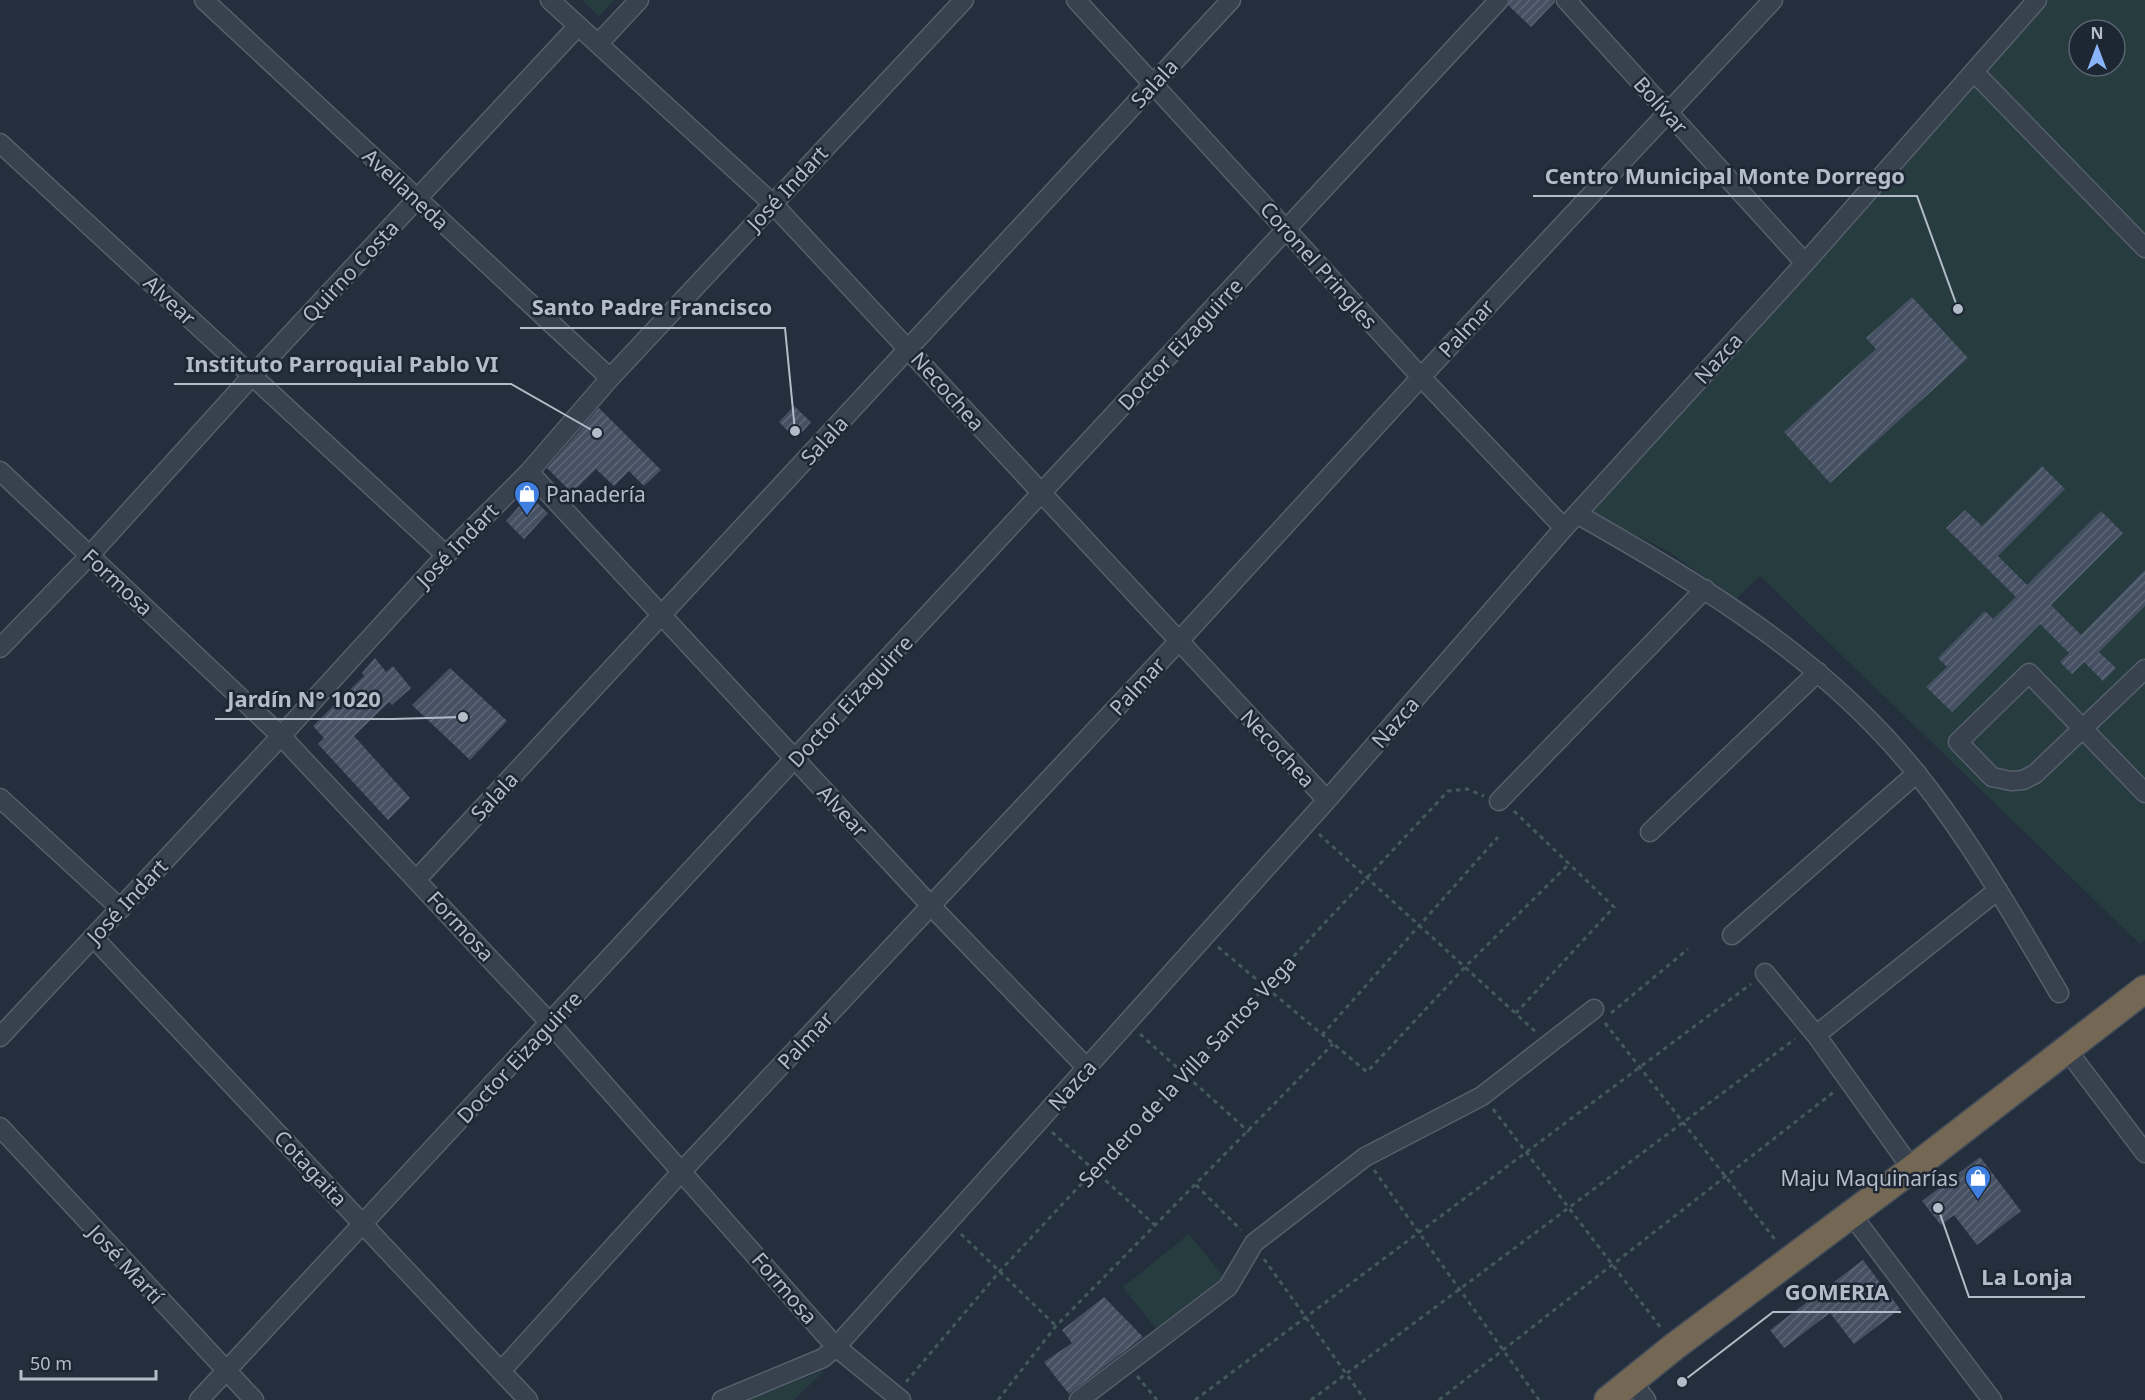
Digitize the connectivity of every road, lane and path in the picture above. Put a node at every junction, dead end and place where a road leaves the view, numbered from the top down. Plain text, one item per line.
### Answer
1 (204, 0) edge
2 (550, 0) edge
3 (639, 0) edge
4 (964, 0) edge
5 (1076, 0) edge
6 (1231, 0) edge
7 (1499, 0) edge
8 (1566, 0) edge
9 (1773, 0) edge
10 (2037, 0) edge
11 (578, 26) junction
12 (598, 44) junction
13 (1974, 72) junction
14 (1153, 84) junction
15 (1668, 112) junction
16 (0, 143) edge
17 (417, 199) junction
18 (772, 203) junction
19 (1286, 230) junction
20 (2145, 248) edge
21 (1805, 263) junction
22 (910, 349) junction
23 (252, 376) junction
24 (1421, 377) junction
25 (610, 378) junction
26 (0, 471) edge
27 (529, 472) junction
28 (1040, 494) junction
29 (1577, 514) junction
30 (1564, 528) junction
31 (90, 555) junction
32 (446, 555) junction
33 (1705, 589) junction
34 (661, 614) junction
35 (1178, 642) junction
36 (0, 648) edge
37 (2145, 669) edge
38 (1818, 672) junction
39 (2083, 728) junction
40 (281, 736) junction
41 (795, 760) junction
42 (1917, 773) junction
43 (2145, 793) edge
44 (0, 798) edge
45 (1327, 800) junction
46 (1499, 801) junction
47 (1307, 823) junction
48 (1650, 832) dead end
49 (1498, 837) dead end
50 (1569, 864) dead end
51 (1367, 878) junction
52 (417, 879) junction
53 (1998, 890) junction
54 (931, 906) junction
55 (120, 909) junction
56 (1419, 925) junction
57 (1732, 935) dead end
58 (1205, 936) junction
59 (94, 938) junction
60 (1688, 949) dead end
61 (1465, 967) junction
62 (1765, 973) joint
63 (1265, 987) junction
64 (2145, 989) edge
65 (2059, 993) dead end
66 (1594, 1009) dead end
67 (1516, 1013) junction
68 (550, 1023) junction
69 (1127, 1023) junction
70 (1813, 1031) junction
71 (1322, 1035) junction
72 (0, 1037) edge
73 (1333, 1044) junction
74 (1549, 1044) junction
75 (2067, 1050) junction
76 (1640, 1067) junction
77 (1087, 1068) junction
78 (1184, 1074) junction
79 (1848, 1081) junction
80 (1482, 1096) junction
81 (1040, 1121) junction
82 (1683, 1122) junction
83 (0, 1127) edge
84 (1249, 1132) junction
85 (1526, 1152) junction
86 (2145, 1154) edge
87 (1365, 1157) junction
88 (1912, 1169) junction
89 (683, 1170) junction
90 (1094, 1170) junction
91 (1726, 1177) junction
92 (1196, 1185) junction
93 (1569, 1208) junction
94 (1851, 1214) junction
95 (949, 1222) junction
96 (363, 1223) junction
97 (1156, 1226) junction
98 (1418, 1233) junction
99 (1254, 1243) junction
100 (1791, 1260) junction
101 (1613, 1265) junction
102 (999, 1271) junction
103 (1459, 1289) junction
104 (1305, 1318) junction
105 (1056, 1326) junction
106 (1675, 1346) junction
107 (836, 1347) junction
108 (1503, 1350) junction
109 (1126, 1363) junction
110 (501, 1371) junction
111 (227, 1372) junction
112 (1346, 1374) junction
113 (1639, 1391) edge
114 (898, 1397) edge
115 (199, 1400) edge
116 (254, 1400) edge
117 (528, 1400) edge
118 (722, 1400) edge
119 (998, 1400) edge
120 (1079, 1400) edge
121 (1157, 1400) edge
122 (1195, 1400) edge
123 (1311, 1400) edge
124 (1365, 1400) edge
125 (1440, 1400) edge
126 (1539, 1400) edge
127 (1608, 1400) edge
128 (1992, 1400) edge

1 - 17 street, Avellaneda
2 - 11 street, Necochea
3 - 12 street
4 - 18 street, José Indart
5 - 14 street, Coronel Pringles
6 - 14 street, Salala
7 - 19 street, Doctor Eizaguirre
8 - 15 street, Bolívar
9 - 15 street, Palmar
10 - 13 street, Nazca
11 - 12 street, Necochea
11 - 17 street, Quirno Costa
12 - 18 street, Necochea
13 - 20 street
13 - 21 street, Nazca
14 - 19 street, Coronel Pringles
14 - 22 street, Salala
15 - 21 street, Bolívar
15 - 24 street, Palmar
16 - 23 street, Alvear
17 - 23 street, Quirno Costa
17 - 25 street, Avellaneda
18 - 22 street, Necochea
18 - 25 street, José Indart
19 - 24 street, Coronel Pringles
19 - 28 street, Doctor Eizaguirre
21 - 29 street, Nazca
22 - 28 street, Necochea
22 - 34 street, Salala
23 - 31 street, Quirno Costa
23 - 32 street, Alvear
24 - 30 street, Coronel Pringles
24 - 35 street, Palmar
25 - 27 street, José Indart
26 - 31 street, Formosa
27 - 32 street, José Indart
27 - 34 street, Alvear
28 - 35 street, Necochea
28 - 41 street, Doctor Eizaguirre
29 - 30 street, Nazca
29 - 33 street
30 - 45 street, Nazca
31 - 36 street, Quirno Costa
31 - 40 street, Formosa
32 - 40 street, José Indart
33 - 38 street
33 - 46 street
34 - 41 street, Alvear
34 - 52 street, Salala
35 - 45 street, Necochea
35 - 54 street, Palmar
37 - 39 street
38 - 42 street
38 - 48 street
39 - 39 street
39 - 43 street
40 - 52 street, Formosa
40 - 55 street, José Indart
41 - 54 street, Alvear
41 - 68 street, Doctor Eizaguirre
42 - 53 street
42 - 57 street
44 - 55 street
45 - 47 street, Nazca
46 - 51 path, Sendero de la Villa Santos Vega
46 - 67 path, Sendero de la Villa Santos Vega
47 - 51 path
47 - 58 street, Nazca
49 - 56 path
50 - 61 path
51 - 56 path
51 - 63 path, Sendero de la Villa Santos Vega
52 - 68 street, Formosa
53 - 65 street
53 - 70 street
54 - 77 street, Alvear
54 - 89 street, Palmar
55 - 59 street, José Indart
56 - 61 path
56 - 71 path
58 - 63 path
58 - 69 street, Nazca
59 - 72 street, José Indart
59 - 96 street, Cotagaita
60 - 76 path
61 - 67 path
61 - 73 path
62 - 70 street
62 - 76 path
63 - 71 path
63 - 78 path, Sendero de la Villa Santos Vega
64 - 75 highway
66 - 74 street
67 - 74 path
68 - 89 street, Formosa
68 - 96 street, Doctor Eizaguirre
69 - 77 street, Nazca
69 - 78 path
70 - 79 street
70 - 82 path
71 - 73 path
73 - 84 path
74 - 80 street
75 - 86 street
75 - 88 highway
76 - 82 path
76 - 85 path
77 - 81 street, Nazca
78 - 84 path
78 - 90 path, Sendero de la Villa Santos Vega
79 - 88 street
79 - 91 path
80 - 85 path
80 - 87 street
81 - 90 path
81 - 95 street, Nazca
82 - 91 path
82 - 93 path
83 - 111 street, José Martí
84 - 92 path
85 - 93 path
85 - 98 path
87 - 98 path
87 - 99 street
88 - 94 highway
89 - 107 street, Formosa
89 - 110 street, Palmar
90 - 97 path
90 - 102 path, Sendero de la Villa Santos Vega
91 - 100 path
91 - 101 path
92 - 97 path
92 - 99 path
93 - 101 path
93 - 103 path
94 - 100 highway
94 - 128 street
95 - 102 path
95 - 107 street, Nazca
96 - 110 street, Cotagaita
96 - 111 street, Doctor Eizaguirre
97 - 105 path
98 - 103 path
98 - 104 path
99 - 104 path
99 - 109 street
100 - 106 highway
101 - 106 path
101 - 108 path
102 - 105 path
102 - 114 path, Sendero de la Villa Santos Vega
103 - 108 path
103 - 112 path
104 - 112 path
104 - 122 path
105 - 119 path
106 - 113 highway
107 - 114 street, Formosa
107 - 118 street, Nazca
108 - 125 path
108 - 126 path
109 - 120 street
109 - 121 path
110 - 117 street, Cotagaita
111 - 115 street, Doctor Eizaguirre
111 - 116 street, José Martí
112 - 123 path
112 - 124 path
113 - 127 highway

